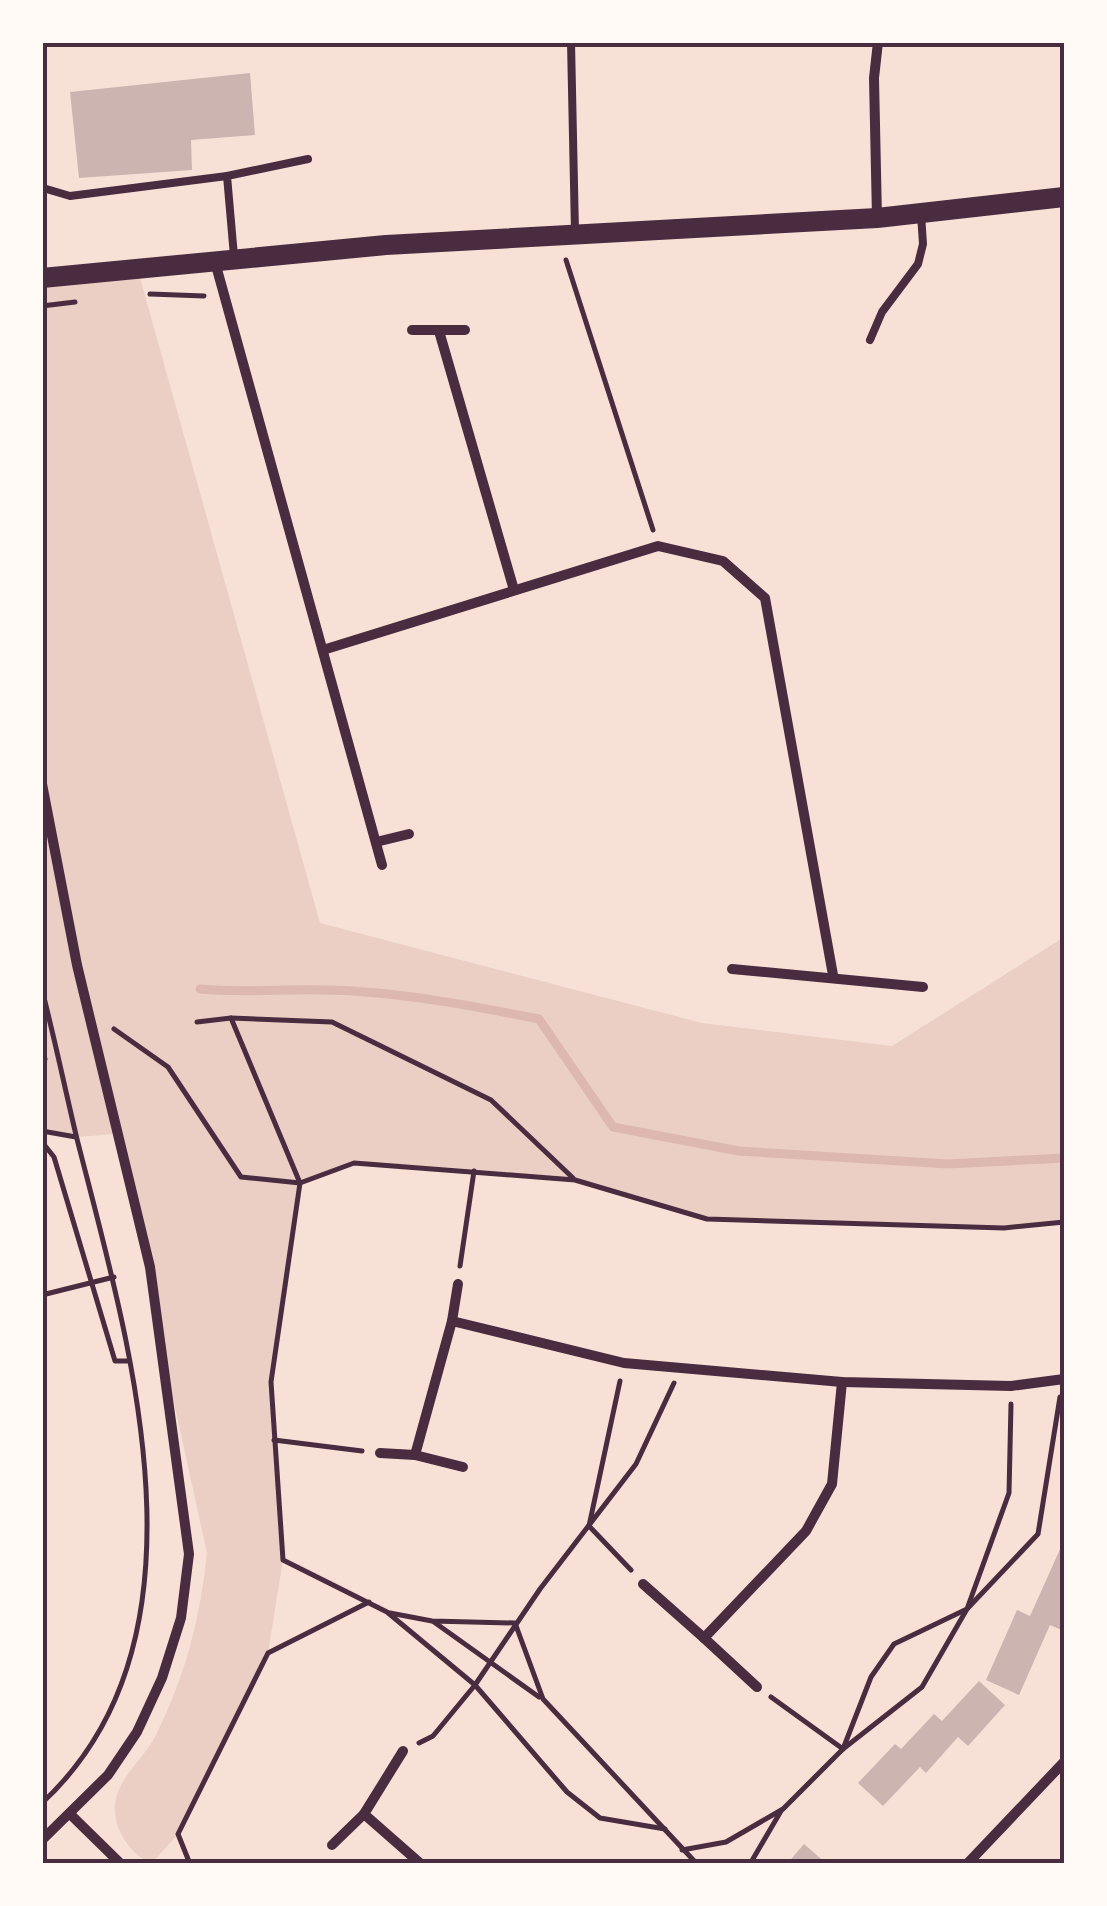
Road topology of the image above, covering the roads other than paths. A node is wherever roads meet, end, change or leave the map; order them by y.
1 (571, 42) edge
2 (878, 42) edge
3 (308, 159) dead end
4 (228, 176) junction
5 (42, 183) edge
6 (1064, 197) edge
7 (921, 214) junction
8 (877, 218) junction
9 (566, 233) junction
10 (224, 261) junction
11 (42, 278) edge
12 (412, 330) dead end
13 (465, 330) dead end
14 (439, 331) junction
15 (870, 340) dead end
16 (514, 590) junction
17 (323, 650) junction
18 (42, 784) edge
19 (409, 834) dead end
20 (376, 842) junction
21 (382, 864) dead end
22 (732, 969) dead end
23 (833, 975) junction
24 (923, 987) dead end
25 (458, 1284) road end
26 (452, 1322) junction
27 (1064, 1379) edge
28 (842, 1382) junction
29 (380, 1453) road end
30 (415, 1455) junction
31 (463, 1467) dead end
32 (644, 1584) road end
33 (704, 1638) junction
34 (756, 1686) road end
35 (402, 1751) road end
36 (1064, 1762) edge
37 (364, 1814) junction
38 (71, 1815) junction
39 (42, 1840) edge
40 (332, 1845) dead end
41 (121, 1864) edge
42 (422, 1864) edge
43 (967, 1864) edge

1 - 9 lane
2 - 8 street
3 - 4 lane
4 - 5 lane
4 - 10 lane
6 - 7 main road
7 - 8 main road
7 - 15 lane
8 - 9 main road
9 - 10 main road
10 - 11 main road
10 - 17 street
12 - 14 street
13 - 14 street
14 - 16 street
16 - 17 street
16 - 23 street
17 - 20 street
18 - 38 street
19 - 20 street
20 - 21 street
22 - 23 street
23 - 24 street
25 - 26 street
26 - 28 street
26 - 30 street
27 - 28 street
28 - 33 street
29 - 30 street
30 - 31 street
32 - 33 street
33 - 34 street
35 - 37 street
36 - 43 street
37 - 40 street
37 - 42 street
38 - 39 street
38 - 41 street

